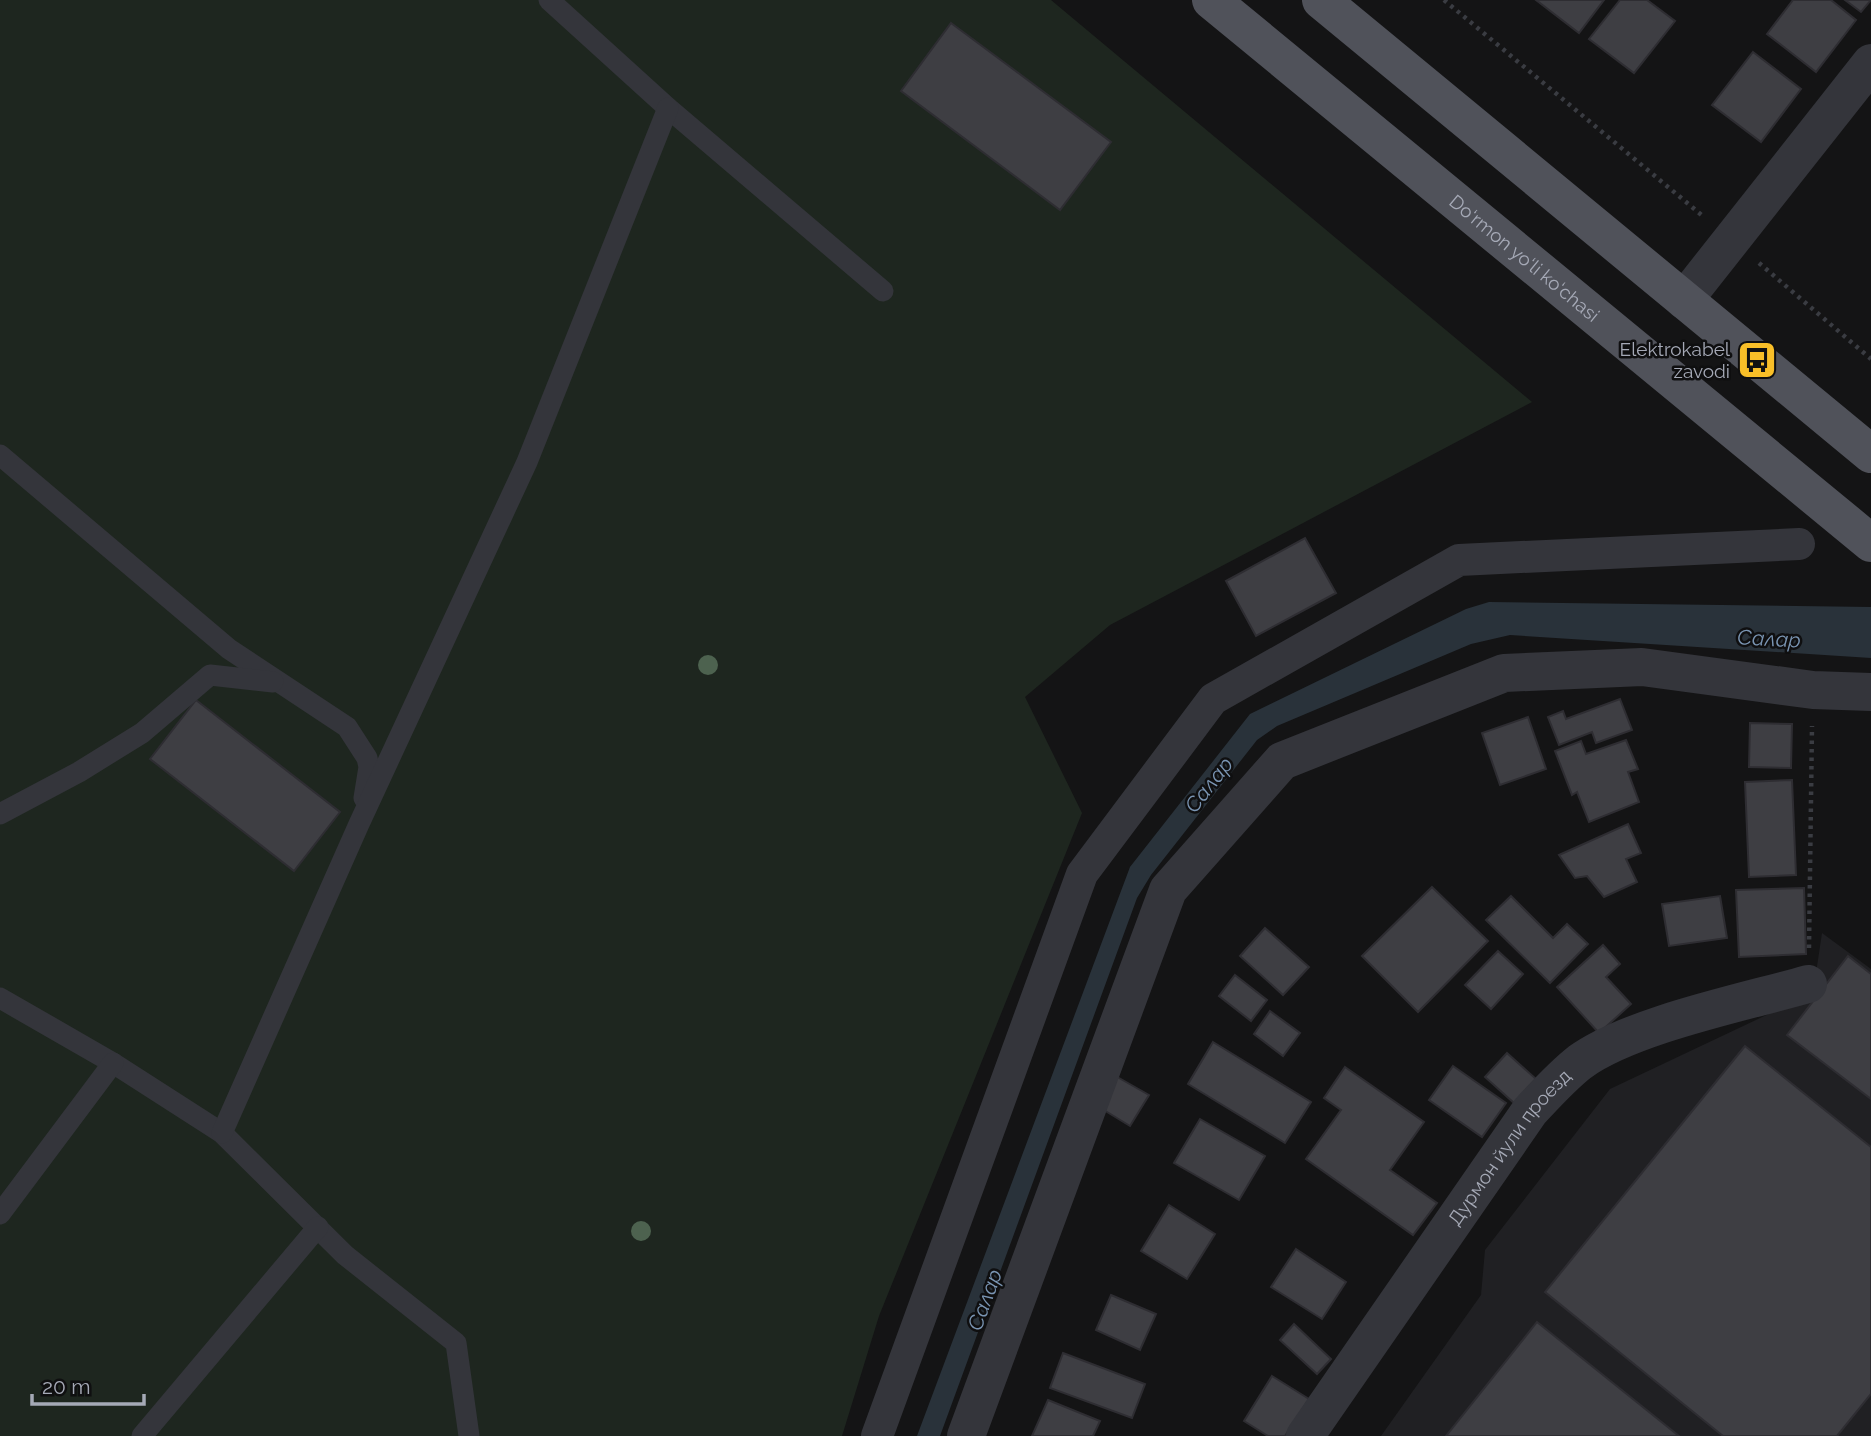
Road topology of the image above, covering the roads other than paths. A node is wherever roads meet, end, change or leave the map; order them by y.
1 (549, 0) edge
2 (1211, 0) edge
3 (1321, 0) edge
4 (1871, 63) edge
5 (668, 108) junction
6 (883, 291) dead end
7 (1684, 300) junction
8 (1871, 454) edge
9 (0, 455) edge
10 (1865, 538) edge
11 (1799, 544) dead end
12 (229, 649) junction
13 (211, 675) junction
14 (276, 683) junction
15 (1871, 692) edge
16 (0, 814) edge
17 (359, 824) junction
18 (1808, 984) road end
19 (0, 998) edge
20 (113, 1062) junction
21 (222, 1133) junction
22 (0, 1214) edge
23 (318, 1227) junction
24 (142, 1436) edge
25 (469, 1436) edge
26 (877, 1436) edge
27 (966, 1436) edge
28 (1305, 1436) edge

1 - 5 lane
2 - 10 main road, Do‘rmon yo‘li ko‘chasi
3 - 7 main road
4 - 7 street
5 - 6 lane
5 - 17 lane
7 - 8 main road
9 - 12 lane
11 - 26 street
12 - 13 lane
12 - 14 lane
13 - 14 lane
13 - 16 lane
14 - 17 lane
15 - 27 street
17 - 21 lane
18 - 28 street, Дурмон йули проезд
19 - 20 lane
20 - 21 lane
20 - 22 lane
21 - 23 lane
23 - 24 lane
23 - 25 lane

